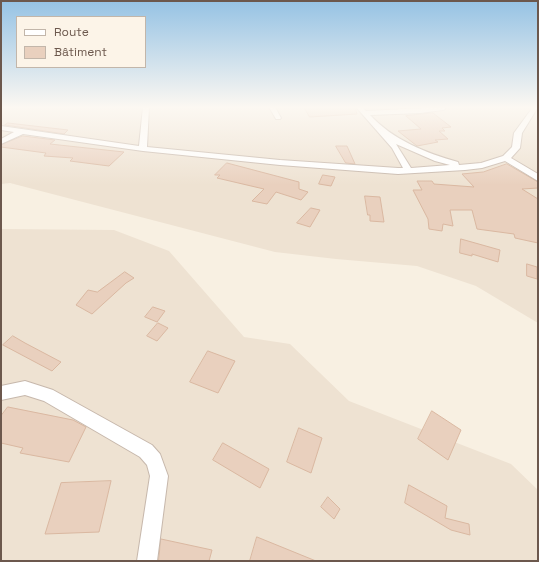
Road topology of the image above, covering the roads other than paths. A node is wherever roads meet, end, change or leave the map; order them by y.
1 (19, 133) edge
2 (30, 133) edge
3 (144, 133) edge
4 (382, 133) edge
5 (386, 133) edge
6 (518, 133) edge
7 (1, 142) edge
8 (143, 149) junction
9 (506, 158) junction
10 (465, 167) junction
11 (408, 169) junction
12 (538, 178) edge
13 (1, 393) edge
14 (147, 561) edge

1 - 7 street
2 - 8 street
3 - 8 street
4 - 11 street
5 - 10 street
6 - 9 street
8 - 11 street
9 - 10 street
9 - 12 street
10 - 11 street
13 - 14 street

